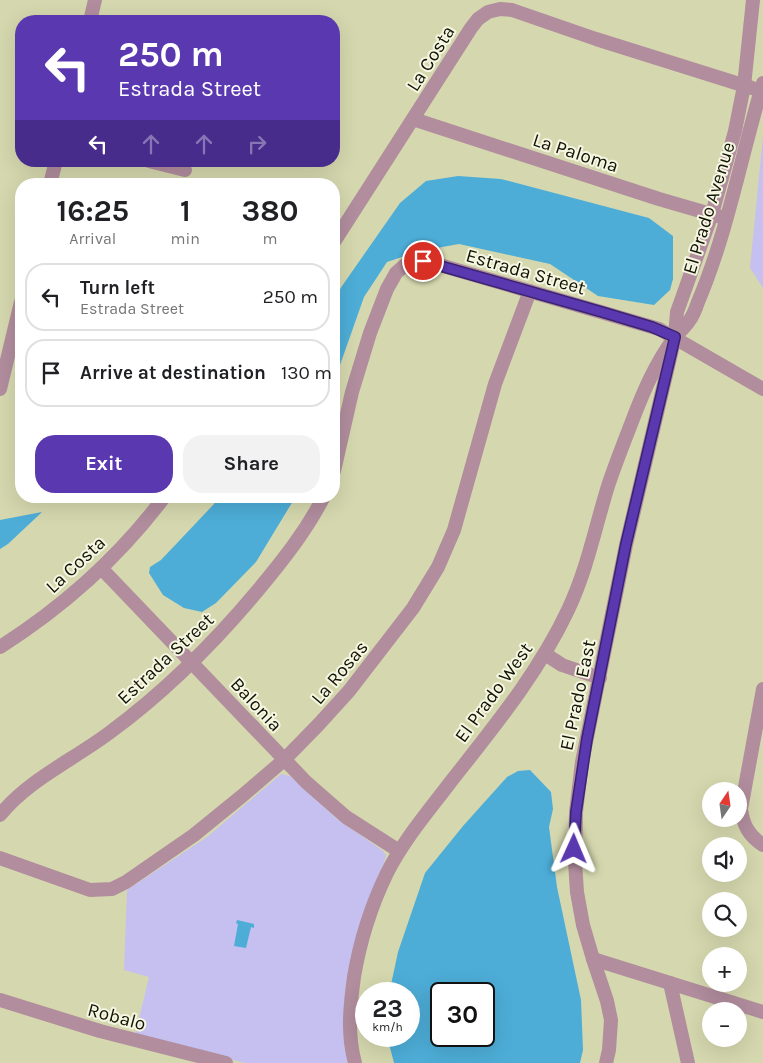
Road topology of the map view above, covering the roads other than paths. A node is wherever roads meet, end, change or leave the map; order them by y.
1 (94, 0) edge
2 (753, 0) edge
3 (91, 15) edge
4 (744, 86) junction
5 (762, 87) edge
6 (414, 119) junction
7 (173, 167) edge
8 (185, 170) dead end
9 (712, 214) junction
10 (727, 219) junction
11 (340, 233) edge
12 (530, 291) junction
13 (15, 327) edge
14 (675, 337) junction
15 (0, 389) edge
16 (763, 389) edge
17 (340, 445) edge
18 (159, 503) edge
19 (320, 503) edge
20 (101, 568) junction
21 (0, 647) edge
22 (545, 654) junction
23 (193, 664) junction
24 (600, 678) junction
25 (763, 689) edge
26 (284, 760) junction
27 (0, 815) edge
28 (763, 845) edge
29 (399, 852) junction
30 (0, 858) edge
31 (592, 959) junction
32 (670, 982) junction
33 (0, 1000) edge
34 (763, 1012) edge
35 (226, 1063) edge
36 (355, 1063) edge
37 (606, 1063) edge
38 (688, 1063) edge

1 - 3 street
2 - 4 street, El Prado East
4 - 5 street, La Costa
4 - 6 street, La Costa
4 - 9 street, El Prado East
5 - 10 street, El Prado Avenue
6 - 9 street, La Paloma
6 - 11 street, La Costa
7 - 8 street
9 - 10 street, La Paloma
9 - 14 street, El Prado East
10 - 14 street, El Prado Avenue
12 - 14 street, Estrada Street
12 - 17 street, Estrada Street
12 - 26 street, La Rosas
13 - 15 street
14 - 16 street, Estrada Street
14 - 22 street, El Prado West
14 - 24 street, El Prado East
18 - 20 street, La Costa
19 - 23 street, Estrada Street
20 - 21 street, La Costa
20 - 23 street, Balonia
22 - 24 street
22 - 29 street, El Prado West
23 - 26 street, Balonia
23 - 27 street, Estrada Street
24 - 31 street, El Prado East
25 - 28 street
26 - 29 street, Balonia
26 - 30 street, La Rosas
29 - 36 street, El Prado West
31 - 32 street
31 - 37 street, El Prado East
32 - 34 street
32 - 38 street
33 - 35 street, Robalo

